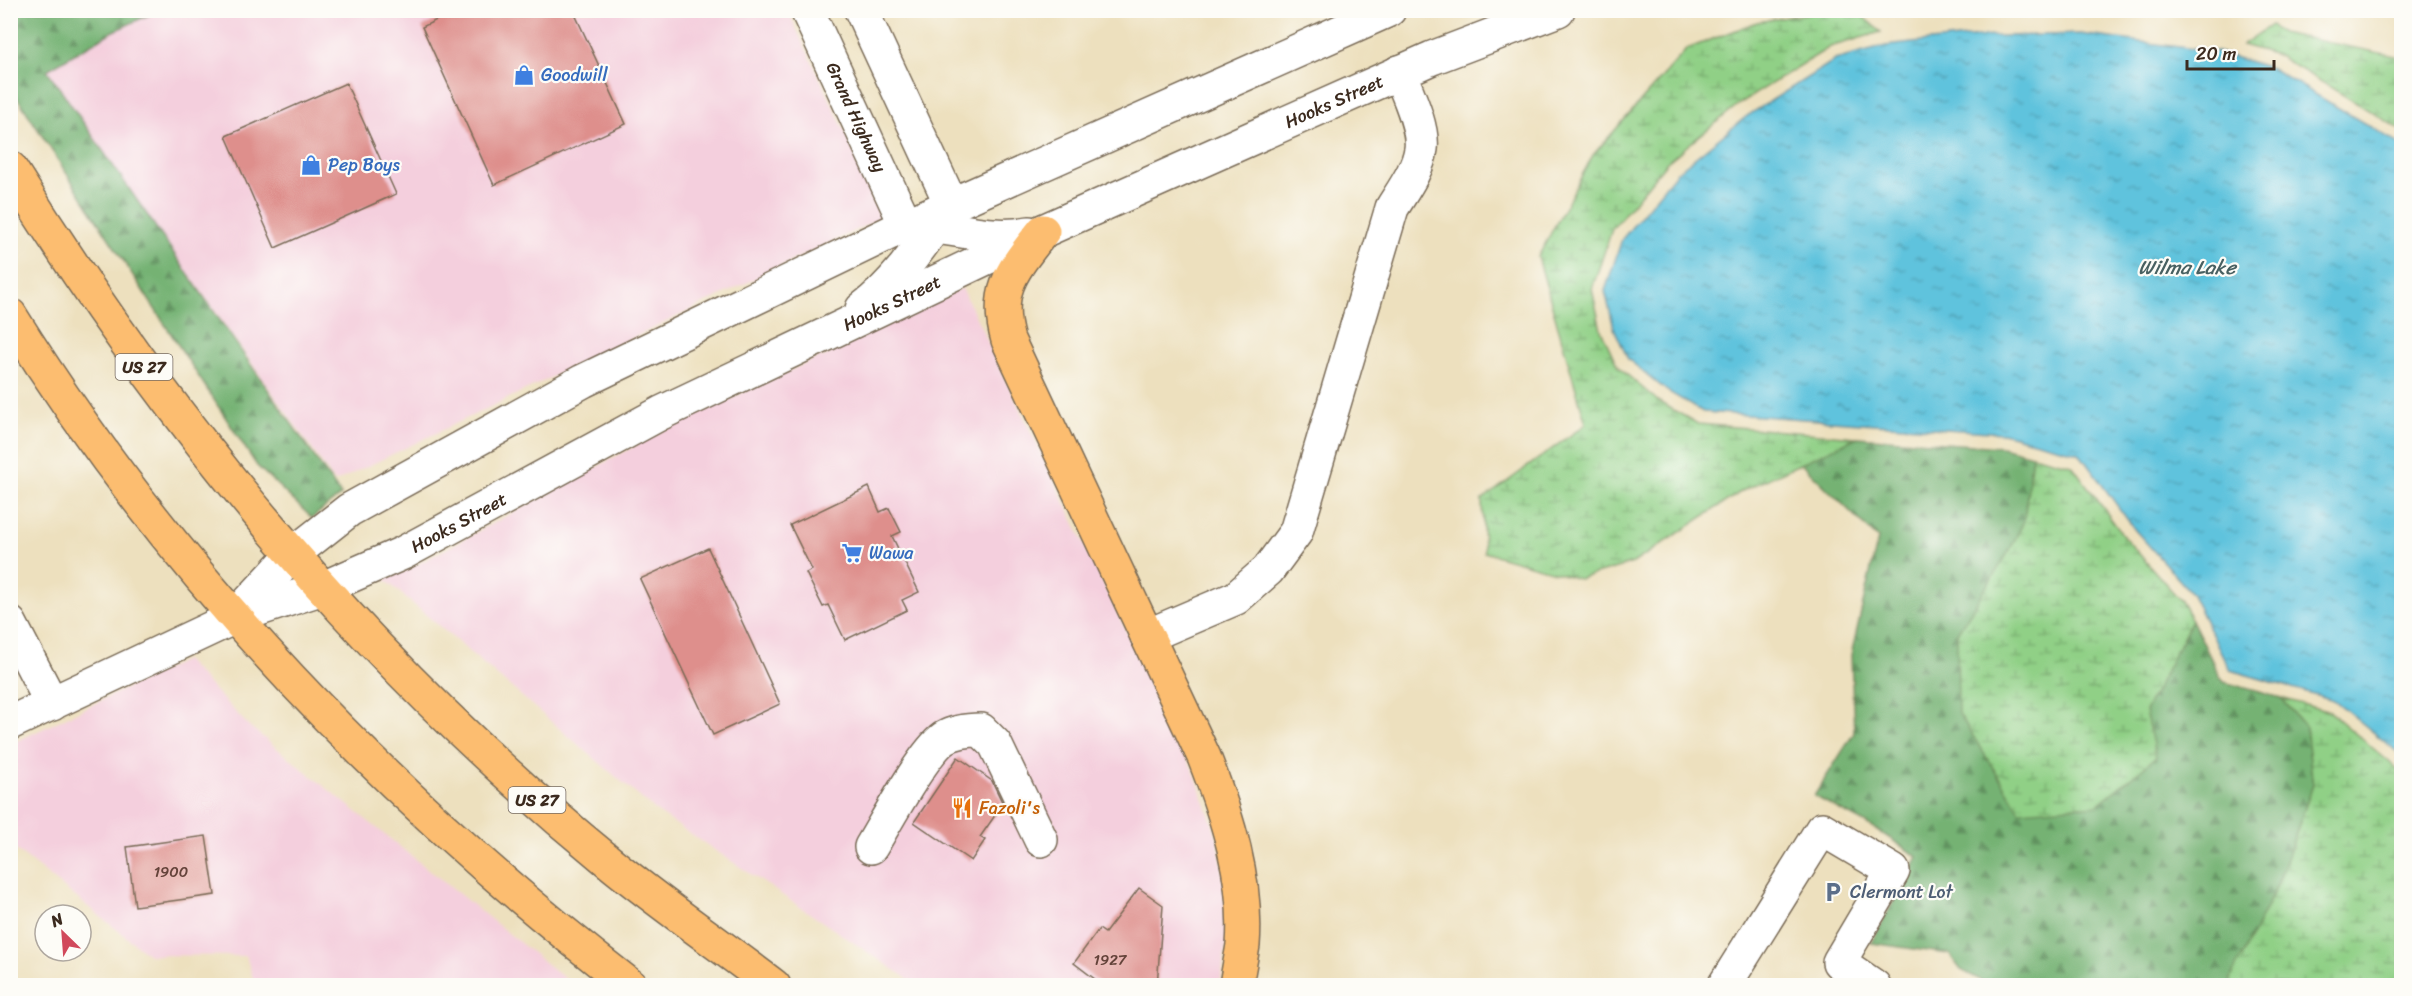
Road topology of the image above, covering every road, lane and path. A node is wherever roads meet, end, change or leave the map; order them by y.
1 (807, 10) edge
2 (861, 10) edge
3 (1389, 10) edge
4 (1558, 10) edge
5 (1400, 72) junction
6 (10, 168) edge
7 (931, 218) junction
8 (1043, 231) junction
9 (10, 315) edge
10 (825, 336) junction
11 (293, 554) junction
12 (323, 588) junction
13 (235, 617) junction
14 (10, 623) edge
15 (1147, 636) junction
16 (51, 704) junction
17 (10, 723) edge
18 (1041, 840) dead end
19 (871, 847) dead end
20 (632, 986) edge
21 (774, 986) edge
22 (1236, 986) edge
23 (1724, 986) edge
24 (1874, 986) edge

1 - 7 street, Grand Highway
2 - 7 street
3 - 7 street, Hooks Street
4 - 5 street, Hooks Street
5 - 8 street, Hooks Street
5 - 15 street
6 - 11 highway, US 27
7 - 8 street
7 - 10 street
7 - 11 street, Hooks Street
8 - 10 street, Hooks Street
8 - 15 highway
9 - 13 highway
10 - 12 street, Hooks Street
11 - 12 highway, US 27
11 - 13 street, Hooks Street
12 - 13 street, Hooks Street
12 - 21 highway, US 27
13 - 16 street, Hooks Street
13 - 20 highway
14 - 16 street
15 - 22 highway
16 - 17 street, Hooks Street
18 - 19 street
23 - 24 street

